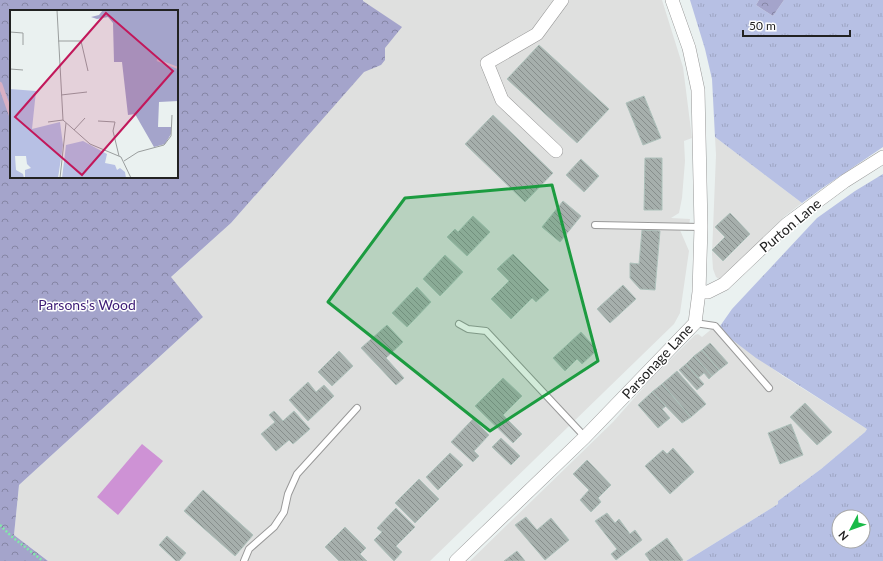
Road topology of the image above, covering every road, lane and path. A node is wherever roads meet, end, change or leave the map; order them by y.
1 (562, 0) edge
2 (672, 0) edge
3 (556, 151) dead end
4 (883, 156) edge
5 (595, 225) dead end
6 (701, 227) junction
7 (699, 292) junction
8 (695, 323) junction
9 (459, 324) dead end
10 (769, 388) dead end
11 (357, 408) dead end
12 (585, 437) junction
13 (0, 525) edge
14 (43, 561) edge
15 (244, 561) edge
16 (456, 561) edge

1 - 3 street
2 - 6 street, Parsonage Lane
4 - 7 street, Purton Lane
5 - 6 lane
6 - 7 street, Parsonage Lane
7 - 8 street, Parsonage Lane
8 - 10 lane
8 - 12 street, Parsonage Lane
9 - 12 lane
11 - 15 lane
12 - 16 street, Parsonage Lane
13 - 14 path

